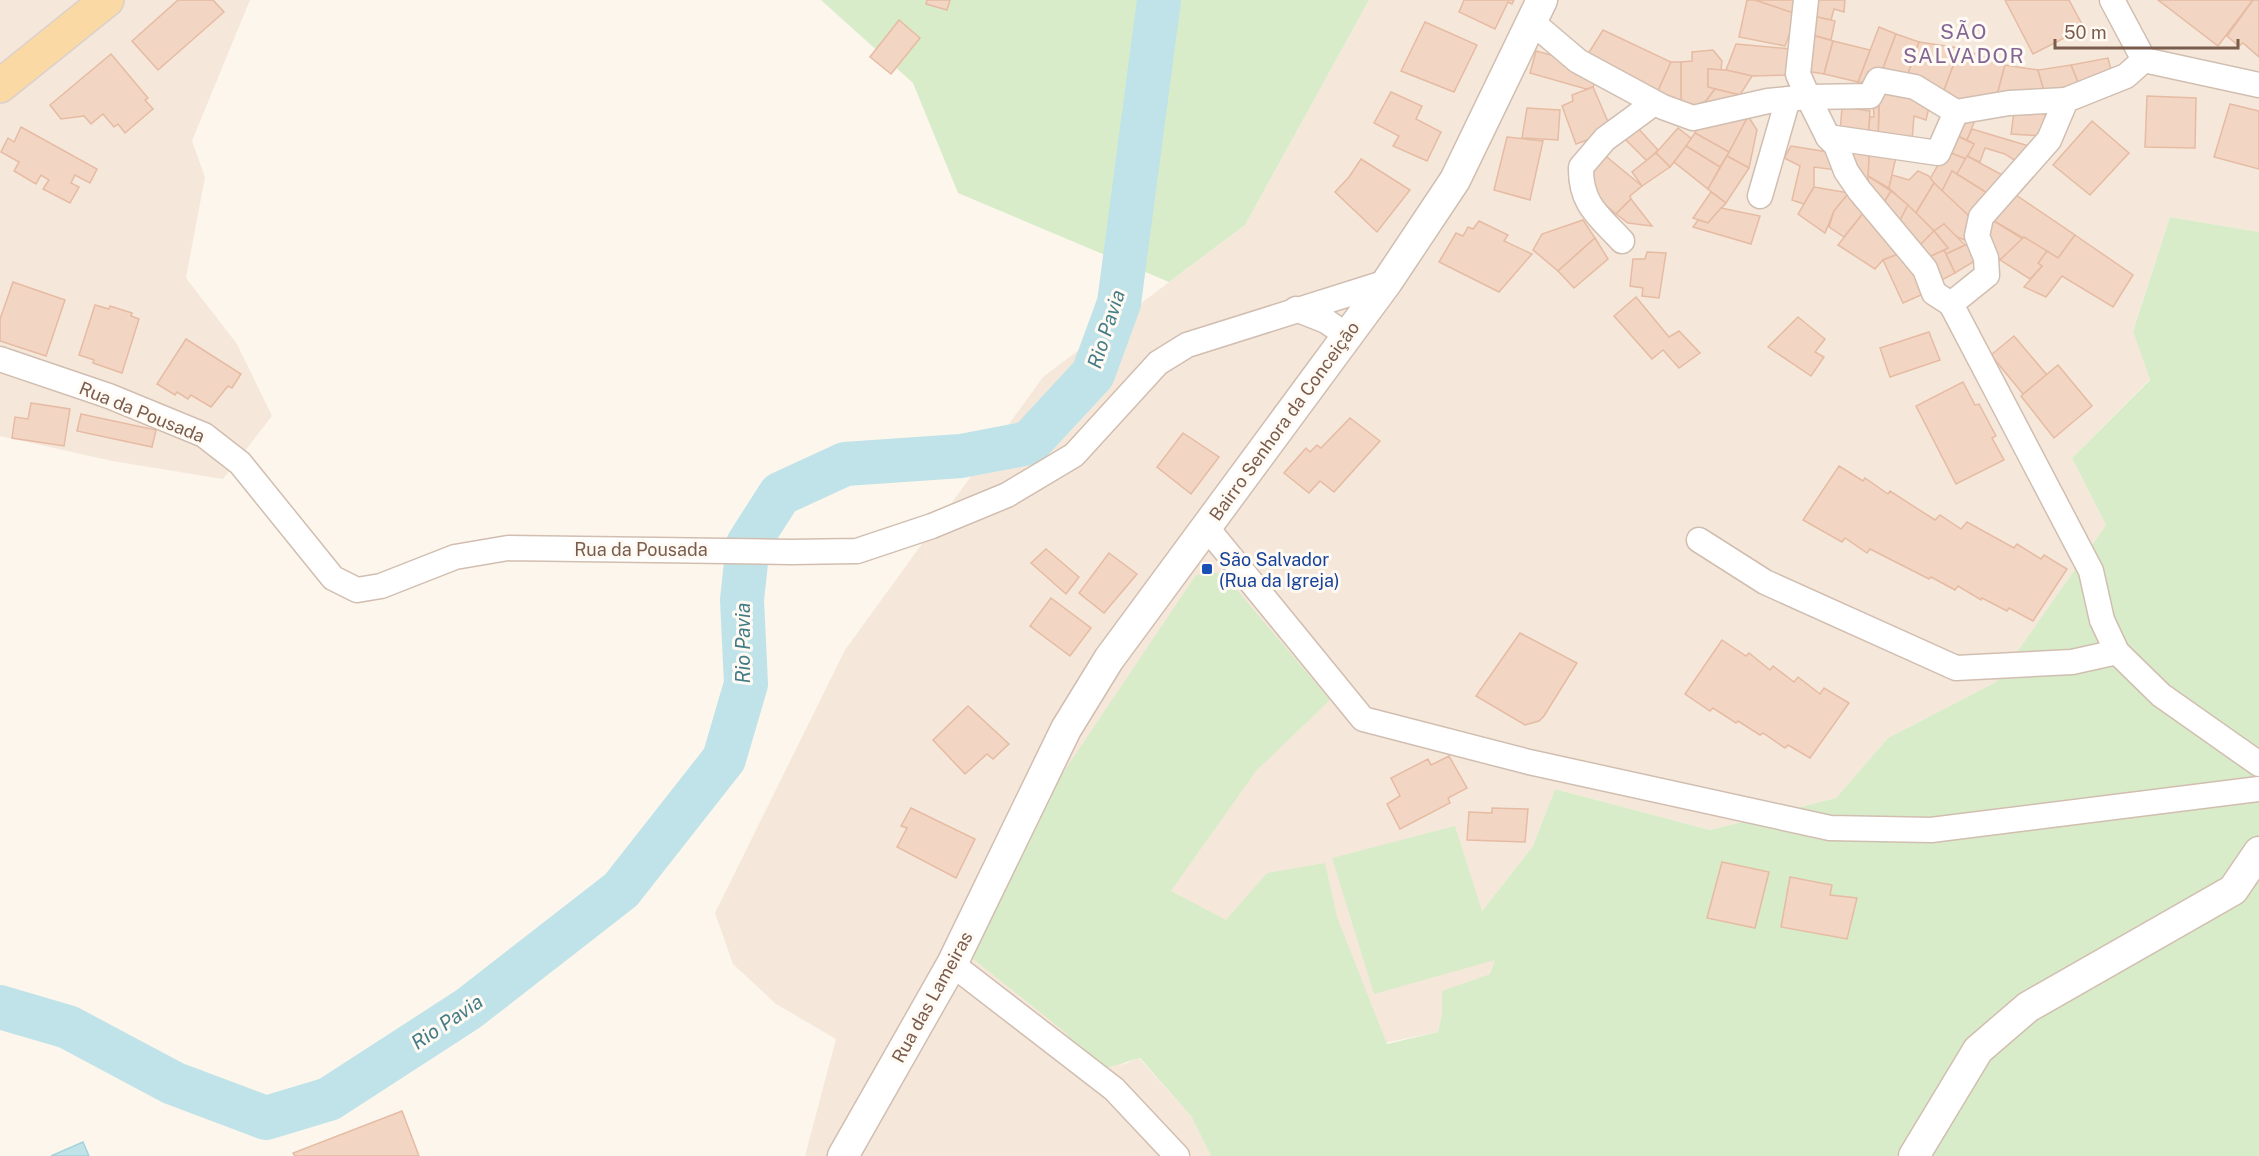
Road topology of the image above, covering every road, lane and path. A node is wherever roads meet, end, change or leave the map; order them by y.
1 (106, 0) edge
2 (1806, 0) edge
3 (2112, 0) edge
4 (1537, 11) edge
5 (2144, 60) junction
6 (2259, 85) edge
7 (0, 86) edge
8 (1798, 98) junction
9 (2066, 100) junction
10 (1654, 103) junction
11 (1956, 112) junction
12 (1828, 136) junction
13 (1760, 196) dead end
14 (1622, 241) dead end
15 (1387, 282) junction
16 (1951, 304) junction
17 (1296, 309) junction
18 (1346, 335) junction
19 (0, 359) edge
20 (1207, 528) junction
21 (1699, 540) dead end
22 (2117, 652) junction
23 (2259, 764) edge
24 (2259, 789) edge
25 (1014, 835) joint
26 (2259, 852) edge
27 (952, 964) junction
28 (843, 1156) edge
29 (1178, 1156) edge
30 (1914, 1156) edge

1 - 7 main road
2 - 8 street
3 - 5 street
4 - 10 street
4 - 15 street, Bairro Senhora da Conceição
5 - 6 street
5 - 9 street
8 - 10 street
8 - 11 street
8 - 12 street
8 - 13 street
9 - 11 street
9 - 16 street
10 - 14 street
11 - 12 street
12 - 16 street
15 - 17 street, Rua da Pousada
15 - 18 street, Bairro Senhora da Conceição
16 - 22 street
17 - 18 street
17 - 19 street, Rua da Pousada
18 - 20 street, Bairro Senhora da Conceição
20 - 24 street
20 - 25 street, Bairro Senhora da Conceição
21 - 22 street
22 - 23 street
25 - 27 street, Rua das Lameiras
26 - 30 street
27 - 28 street, Rua das Lameiras
27 - 29 street

